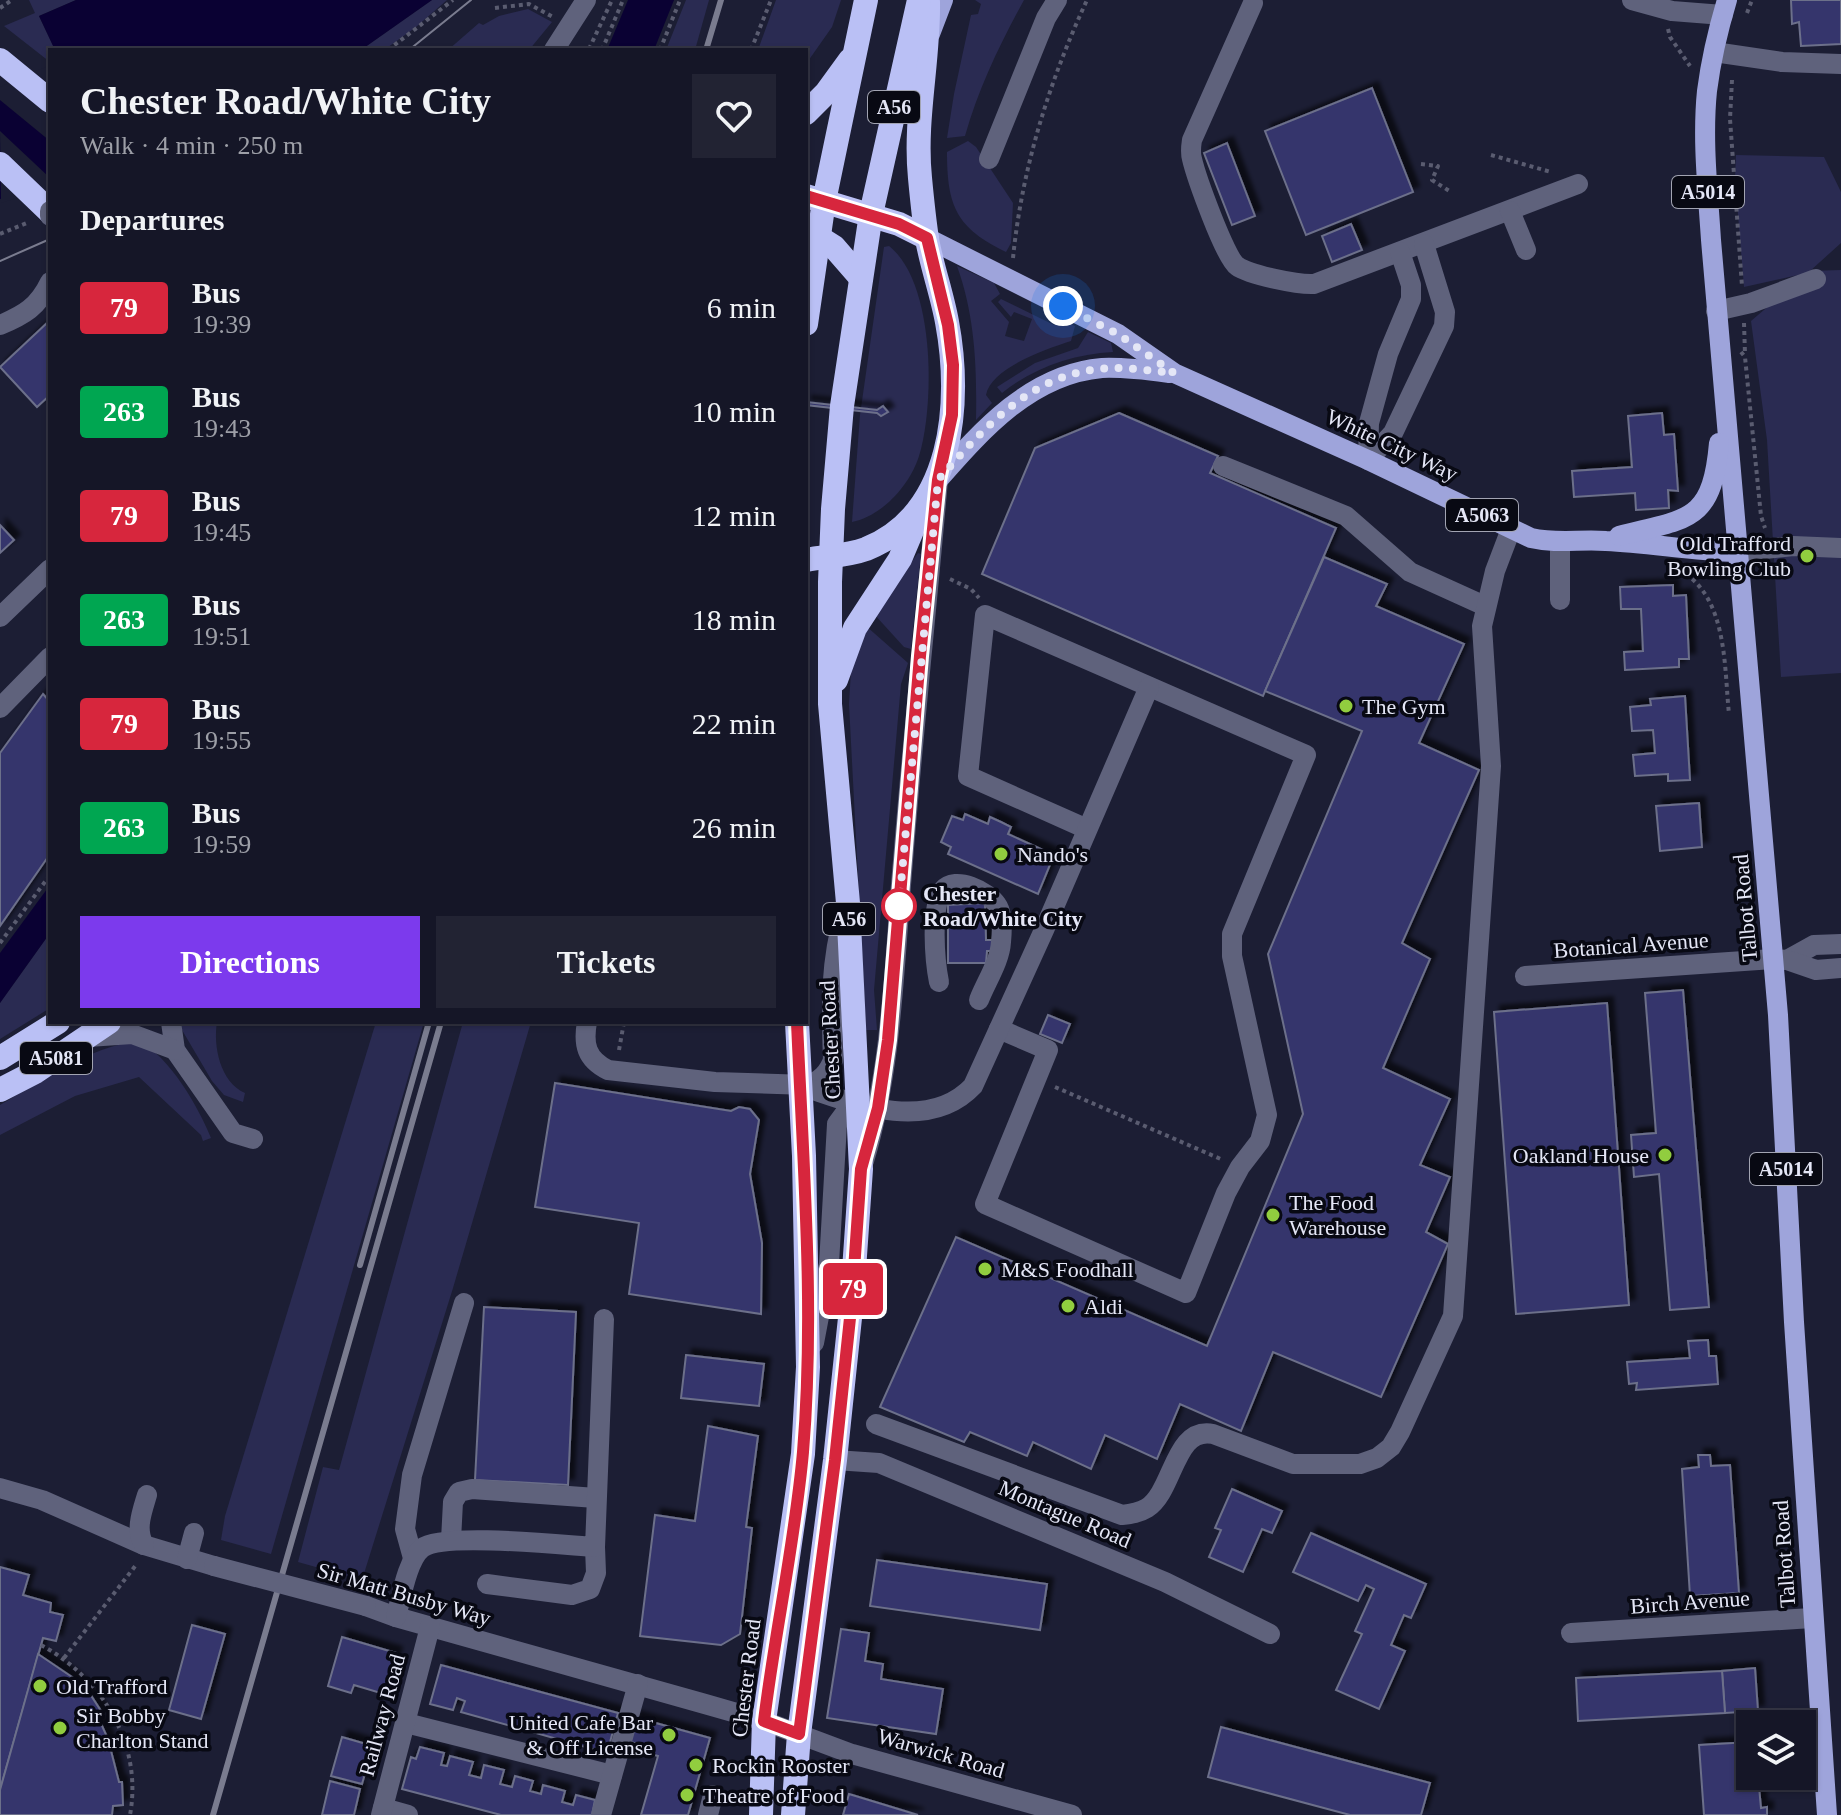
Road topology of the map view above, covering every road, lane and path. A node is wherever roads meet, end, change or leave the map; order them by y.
1 (12, 0) edge
2 (453, 0) edge
3 (586, 0) edge
4 (612, 0) edge
5 (623, 0) edge
6 (680, 0) edge
7 (771, 0) edge
8 (919, 0) edge
9 (928, 0) edge
10 (943, 0) edge
11 (1057, 0) edge
12 (1087, 0) edge
13 (1632, 0) edge
14 (1752, 0) edge
15 (1253, 3) dead end
16 (865, 7) edge
17 (0, 8) edge
18 (495, 8) dead end
19 (1725, 8) edge
20 (552, 17) dead end
21 (1746, 18) dead end
22 (928, 38) junction
23 (391, 48) edge
24 (555, 48) edge
25 (589, 48) edge
26 (603, 48) edge
27 (661, 48) edge
28 (752, 48) edge
29 (1714, 52) junction
30 (854, 55) junction
31 (1735, 55) junction
32 (0, 60) edge
33 (1841, 64) edge
34 (48, 99) edge
35 (808, 111) edge
36 (1491, 155) dead end
37 (989, 159) dead end
38 (0, 164) edge
39 (1421, 164) dead end
40 (1568, 182) joint
41 (1451, 192) dead end
42 (815, 198) edge
43 (1510, 211) junction
44 (47, 214) edge
45 (871, 214) junction
46 (812, 233) edge
47 (0, 234) edge
48 (927, 238) junction
49 (1424, 244) junction
50 (1526, 250) dead end
51 (1400, 252) junction
52 (1013, 260) dead end
53 (861, 278) junction
54 (1816, 279) dead end
55 (48, 287) edge
56 (808, 294) edge
57 (1743, 305) junction
58 (1716, 311) junction
59 (0, 325) edge
60 (1745, 357) dead end
61 (1174, 373) junction
62 (1723, 395) junction
63 (1368, 460) junction
64 (1223, 466) dead end
65 (938, 480) junction
66 (923, 504) junction
67 (1511, 529) junction
68 (1603, 540) junction
69 (1560, 542) junction
70 (1841, 548) edge
71 (1736, 552) junction
72 (831, 555) junction
73 (808, 560) edge
74 (930, 570) junction
75 (47, 579) edge
76 (1560, 600) dead end
77 (1485, 606) junction
78 (985, 615) junction
79 (0, 617) edge
80 (48, 659) edge
81 (1149, 687) junction
82 (830, 704) junction
83 (0, 708) edge
84 (1087, 829) junction
85 (48, 878) edge
86 (848, 903) junction
87 (0, 943) edge
88 (1841, 944) edge
89 (1780, 960) junction
90 (1841, 968) edge
91 (1525, 976) dead end
92 (939, 982) dead end
93 (979, 1000) dead end
94 (55, 1024) edge
95 (106, 1024) edge
96 (171, 1024) edge
97 (587, 1024) edge
98 (624, 1024) edge
99 (797, 1024) edge
100 (999, 1029) junction
101 (88, 1037) junction
102 (175, 1050) junction
103 (0, 1058) edge
104 (615, 1072) junction
105 (1036, 1079) junction
106 (799, 1085) junction
107 (0, 1090) edge
108 (869, 1107) junction
109 (253, 1139) dead end
110 (1240, 1167) junction
111 (464, 1303) dead end
112 (604, 1319) dead end
113 (808, 1367) junction
114 (876, 1424) dead end
115 (835, 1460) junction
116 (0, 1488) edge
117 (147, 1495) dead end
118 (596, 1498) junction
119 (194, 1533) dead end
120 (451, 1540) junction
121 (147, 1546) junction
122 (595, 1547) junction
123 (413, 1558) junction
124 (187, 1559) junction
125 (487, 1584) dead end
126 (396, 1617) junction
127 (1812, 1618) junction
128 (430, 1627) junction
129 (1571, 1633) dead end
130 (1270, 1634) dead end
131 (41, 1645) dead end
132 (64, 1658) junction
133 (638, 1684) junction
134 (764, 1721) junction
135 (406, 1723) junction
136 (799, 1734) junction
137 (612, 1775) junction
138 (1044, 1811) edge
139 (382, 1812) edge
140 (130, 1815) edge
141 (408, 1815) edge
142 (601, 1815) edge
143 (761, 1815) edge
144 (793, 1815) edge
145 (1072, 1815) edge
146 (1827, 1815) edge

1 - 17 path
2 - 23 path
3 - 24 street
4 - 25 path
5 - 26 path
6 - 27 path
7 - 28 path
8 - 45 highway, A56
9 - 22 highway
10 - 22 main road
11 - 37 street
12 - 52 path
13 - 19 street
14 - 21 path
15 - 51 street
16 - 30 highway, A56
18 - 20 path
19 - 29 main road, Talbot Road / A5014
22 - 48 highway
29 - 31 street
29 - 58 main road, Talbot Road / A5014
30 - 35 highway
30 - 42 highway, A56
31 - 33 street
31 - 57 path
32 - 34 highway
36 - 40 path
38 - 44 highway
39 - 41 path
40 - 43 street
42 - 45 highway
42 - 46 highway, A56
43 - 49 street
43 - 50 street
44 - 47 path
45 - 48 highway
45 - 53 highway, Chester Road / A56
46 - 53 highway
46 - 56 highway, A56
48 - 61 main road, White City Way / A5063
48 - 65 highway, A56
49 - 51 street
49 - 63 street
51 - 63 street
53 - 72 highway, Chester Road / A56
54 - 57 street
55 - 59 street
57 - 58 street
57 - 60 path
58 - 62 main road, Talbot Road / A5014
61 - 63 main road, White City Way / A5063
61 - 65 main road, White City Way / A5063
62 - 68 main road
62 - 71 main road, Talbot Road / A5014
63 - 67 main road, White City Way / A5063
64 - 77 street
65 - 66 highway, A56
65 - 74 street
66 - 72 highway, A56
66 - 82 highway, A56
67 - 69 main road, White City Way / A5063
67 - 77 street
68 - 69 main road, White City Way / A5063
68 - 71 main road, White City Way / A5063
69 - 76 street
70 - 71 street
71 - 89 main road, Talbot Road / A5014
72 - 73 highway, A56
72 - 82 highway, Chester Road / A56
74 - 78 path
74 - 108 street
75 - 79 street
77 - 114 street
78 - 81 street
78 - 84 street
80 - 83 street
81 - 84 street
81 - 110 street
82 - 86 highway, Chester Road / A56
84 - 100 street
85 - 87 path
86 - 106 street
86 - 108 highway, Chester Road / A56
88 - 89 street
89 - 90 street
89 - 91 street, Botanical Avenue
89 - 127 main road, Talbot Road / A5014
92 - 93 street
94 - 103 highway, A5081
95 - 101 highway, A5081
96 - 102 street
97 - 104 street
98 - 104 path
99 - 106 highway, Chester Road
100 - 105 street
100 - 108 street
101 - 102 street
101 - 107 highway, A5081
102 - 109 street
104 - 106 street
105 - 110 path
105 - 110 street
106 - 108 street
106 - 113 highway, Chester Road
108 - 113 street
108 - 115 highway, Chester Road / A56
111 - 123 street
112 - 118 street
113 - 134 highway, Chester Road
115 - 130 street, Montague Road
115 - 136 highway, Chester Road / A56
116 - 121 street, Sir Matt Busby Way
117 - 121 street
118 - 120 street
118 - 122 street
119 - 124 street
120 - 122 street
120 - 123 street
121 - 124 street, Sir Matt Busby Way
121 - 132 path
122 - 125 street
123 - 126 street
124 - 126 street, Sir Matt Busby Way, bridge
126 - 128 street, Sir Matt Busby Way
127 - 129 street, Birch Avenue
127 - 146 main road, Talbot Road / A5014
128 - 133 street, Sir Matt Busby Way
128 - 135 street, Railway Road
131 - 132 path
132 - 140 path
133 - 134 street, Sir Matt Busby Way
133 - 137 street
134 - 136 street, Sir Matt Busby Way
134 - 143 highway, Chester Road
135 - 137 street
135 - 139 street, Railway Road
136 - 138 street, Warwick Road
136 - 144 highway, Chester Road / A56
137 - 142 street
138 - 145 street, Warwick Road
139 - 141 street

